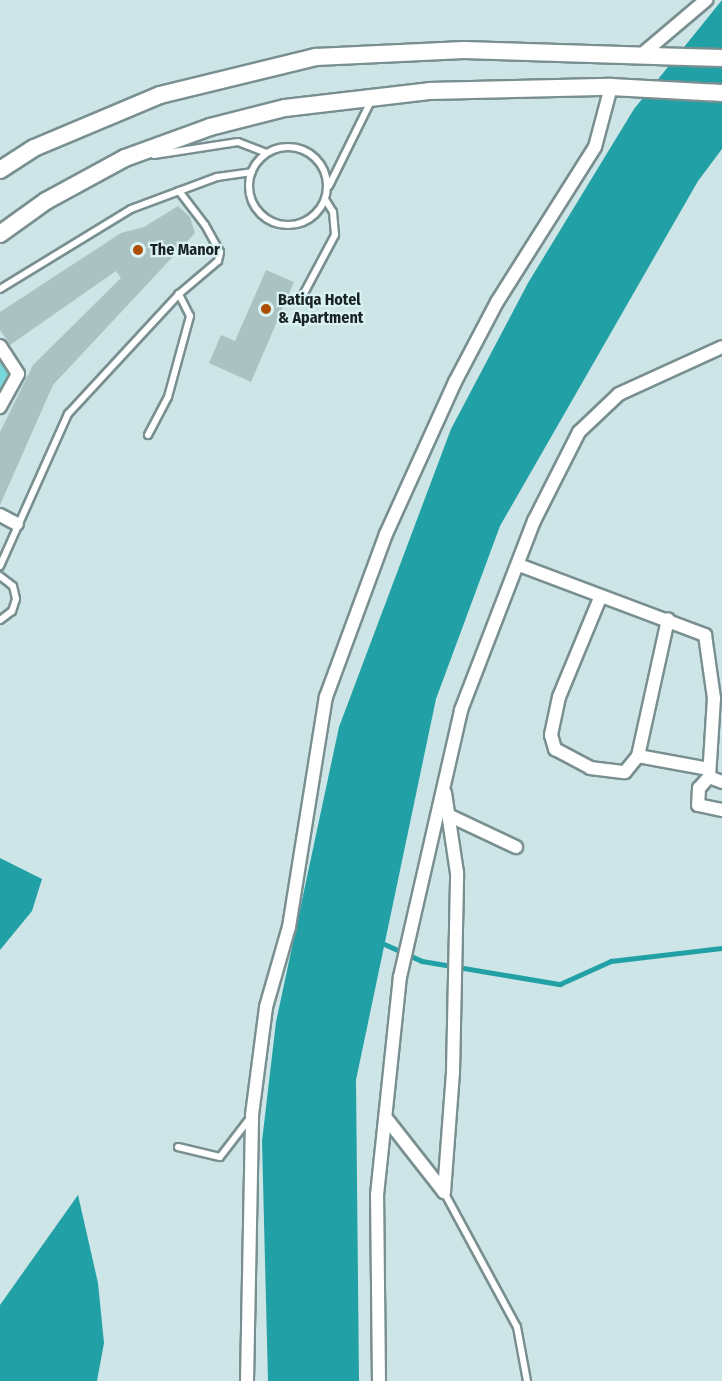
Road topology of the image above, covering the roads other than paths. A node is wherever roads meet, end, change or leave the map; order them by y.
1 (706, 0) edge
2 (640, 56) junction
3 (722, 58) edge
4 (611, 87) junction
5 (722, 93) edge
6 (374, 95) junction
7 (266, 153) junction
8 (125, 158) junction
9 (0, 170) edge
10 (252, 172) junction
11 (328, 188) junction
12 (179, 191) junction
13 (325, 199) junction
14 (1, 231) edge
15 (0, 289) edge
16 (179, 294) junction
17 (303, 296) dead end
18 (0, 346) edge
19 (722, 347) edge
20 (0, 407) edge
21 (148, 435) dead end
22 (0, 515) edge
23 (17, 524) junction
24 (519, 565) junction
25 (0, 566) edge
26 (0, 576) edge
27 (600, 598) junction
28 (668, 619) junction
29 (0, 620) edge
30 (718, 698) edge
31 (638, 756) junction
32 (709, 773) junction
33 (722, 782) edge
34 (444, 786) junction
35 (722, 810) edge
36 (450, 816) junction
37 (516, 847) dead end
38 (252, 1115) junction
39 (386, 1118) junction
40 (178, 1147) dead end
41 (444, 1192) junction
42 (247, 1381) edge
43 (379, 1381) edge
44 (527, 1381) edge

1 - 2 street
2 - 3 street
2 - 9 street
4 - 5 street
4 - 6 street
4 - 38 street
6 - 8 street
6 - 11 lane
7 - 8 lane
7 - 10 lane
7 - 11 lane
8 - 14 street
10 - 12 lane
10 - 13 lane
11 - 13 lane
12 - 15 lane
12 - 16 lane
13 - 17 lane
16 - 21 lane
16 - 23 lane
18 - 20 street
19 - 24 street
22 - 23 street
23 - 25 lane
24 - 27 street
24 - 34 street
26 - 29 lane
27 - 28 street
27 - 31 street
28 - 30 street
28 - 31 street
30 - 32 street
31 - 32 street
32 - 33 street
32 - 35 street
34 - 36 street
34 - 39 street
36 - 37 street
36 - 41 street
38 - 40 lane
38 - 42 street
39 - 41 street
39 - 43 street
41 - 44 lane

